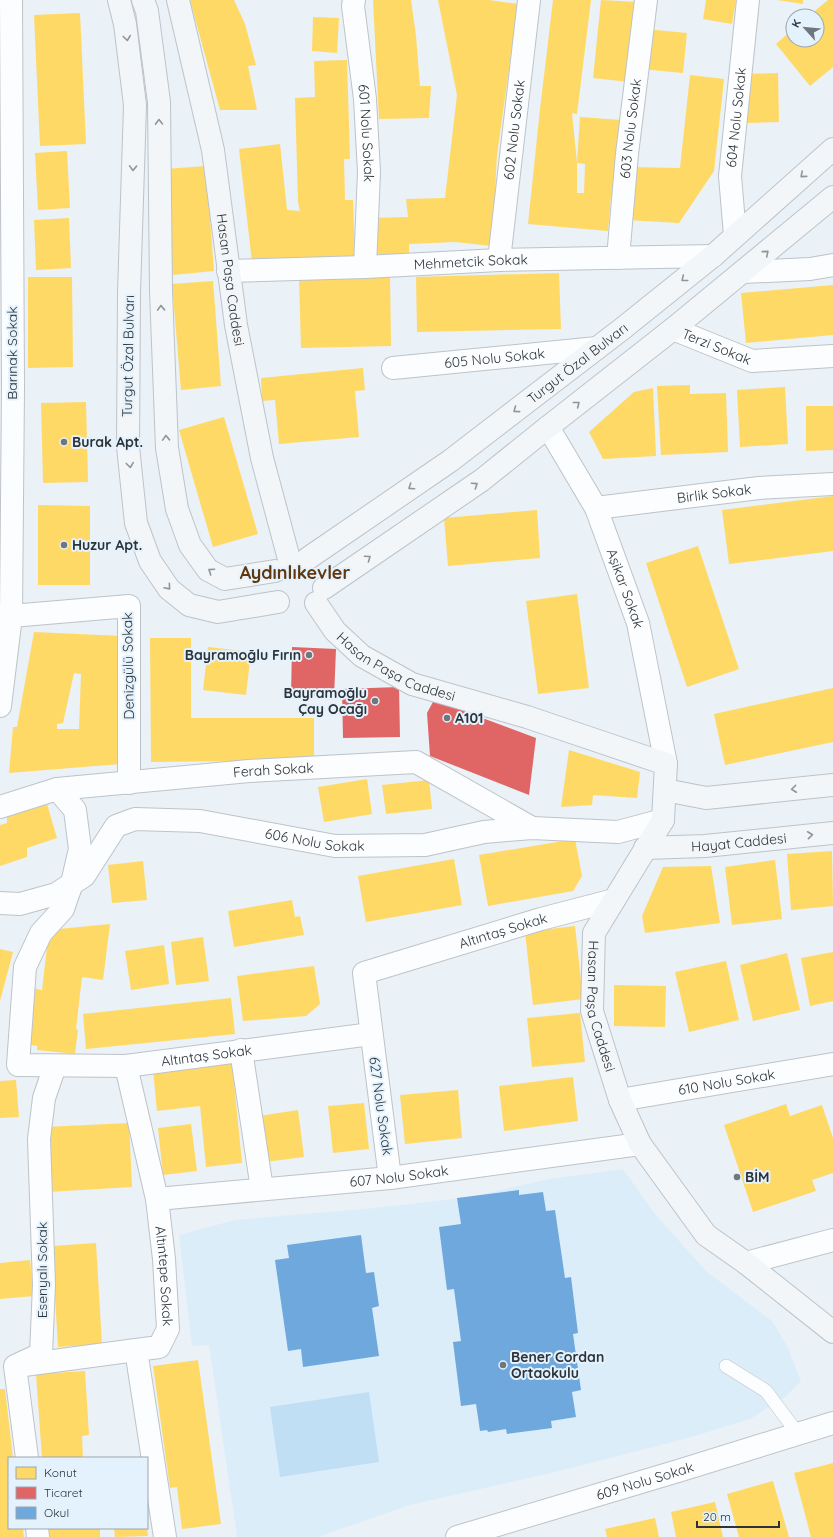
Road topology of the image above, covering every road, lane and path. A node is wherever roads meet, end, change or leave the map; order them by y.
1 (11, 0) edge
2 (118, 0) edge
3 (143, 0) edge
4 (178, 0) edge
5 (354, 0) edge
6 (529, 0) edge
7 (646, 0) edge
8 (748, 0) edge
9 (833, 149) edge
10 (833, 197) edge
11 (735, 236) junction
12 (713, 256) junction
13 (618, 258) junction
14 (499, 260) junction
15 (833, 265) edge
16 (366, 268) junction
17 (228, 270) junction
18 (743, 272) junction
19 (673, 329) junction
20 (597, 348) junction
21 (833, 356) edge
22 (393, 368) dead end
23 (548, 427) junction
24 (833, 484) edge
25 (596, 508) junction
26 (290, 563) junction
27 (320, 596) junction
28 (278, 602) junction
29 (5, 615) edge
30 (0, 706) edge
31 (666, 764) junction
32 (129, 782) junction
33 (833, 785) edge
34 (57, 789) junction
35 (664, 790) junction
36 (0, 807) edge
37 (663, 820) junction
38 (532, 828) junction
39 (833, 833) edge
40 (645, 848) junction
41 (72, 883) junction
42 (614, 900) junction
43 (0, 903) edge
44 (371, 1034) junction
45 (241, 1050) junction
46 (833, 1064) edge
47 (55, 1066) junction
48 (126, 1066) junction
49 (620, 1100) junction
50 (640, 1144) junction
51 (390, 1178) junction
52 (262, 1189) junction
53 (157, 1199) junction
54 (833, 1240) edge
55 (746, 1263) junction
56 (833, 1332) edge
57 (136, 1350) junction
58 (7, 1366) edge
59 (726, 1366) dead end
60 (833, 1423) edge
61 (798, 1434) junction
62 (27, 1457) edge
63 (165, 1537) edge
64 (457, 1537) edge

1 - 29 street, Barınak Sokak
2 -> 28 street, Turgut Özal Bulvarı
26 -> 3 street, Turgut Özal Bulvarı
4 - 17 street, Hasan Paşa Caddesi
5 - 16 street, 601 Nolu Sokak
6 - 14 street, 602 Nolu Sokak
7 - 13 street, 603 Nolu Sokak
8 - 11 street, 604 Nolu Sokak
9 -> 11 street, Turgut Özal Bulvarı
18 -> 10 street
11 - 12 street, Turgut Özal Bulvarı
12 - 13 street, Mehmetcik Sokak
12 -> 20 street, Turgut Özal Bulvarı
13 - 14 street, Mehmetcik Sokak
14 - 16 street, Mehmetcik Sokak
15 - 18 street
16 - 17 street, Mehmetcik Sokak
17 - 26 street, Hasan Paşa Caddesi
18 - 19 street
19 - 21 street, Terzi Sokak
23 -> 19 street
20 - 22 street, 605 Nolu Sokak
20 -> 26 street, Turgut Özal Bulvarı
23 - 25 street, Aşikar Sokak
27 -> 23 street
24 - 25 street, Birlik Sokak
25 - 31 street, Aşikar Sokak
26 - 27 street
26 - 28 street
27 - 28 street
27 - 31 street, Hasan Paşa Caddesi
29 - 30 street, Barınak Sokak
29 - 32 street, Denizgülü Sokak
31 - 35 street
32 - 34 street, Ferah Sokak
32 - 38 street, Ferah Sokak
33 -> 35 street
34 - 36 street, Ferah Sokak
34 - 41 street, Altıntaş Sokak
35 - 37 street
37 - 38 street, 606 Nolu Sokak
37 - 40 street, Hasan Paşa Caddesi
38 - 41 street, 606 Nolu Sokak
40 -> 39 street, Hayat Caddesi
40 - 42 street, Hasan Paşa Caddesi
41 - 43 street, 606 Nolu Sokak
41 - 47 street, Altıntaş Sokak
42 - 44 street, Altıntaş Sokak
42 - 49 street, Hasan Paşa Caddesi
44 - 45 street, Altıntaş Sokak
44 - 51 street, 627 Nolu Sokak
45 - 48 street, Altıntaş Sokak
45 - 52 street
46 - 49 street, 610 Nolu Sokak
47 - 48 street, Altıntaş Sokak
47 - 58 street, Esenyalı Sokak
48 - 53 street, Altıntepe Sokak
49 - 50 street, Hasan Paşa Caddesi
50 - 51 street, 607 Nolu Sokak
50 - 55 street, Hasan Paşa Caddesi
51 - 52 street, 607 Nolu Sokak
52 - 53 street, 607 Nolu Sokak
53 - 57 street, Altıntepe Sokak
54 - 55 street
55 - 56 street, Hasan Paşa Caddesi
57 - 58 street
57 - 63 street
58 - 62 street
59 - 61 lane
60 - 61 street, 609 Nolu Sokak
61 - 64 street, 609 Nolu Sokak

